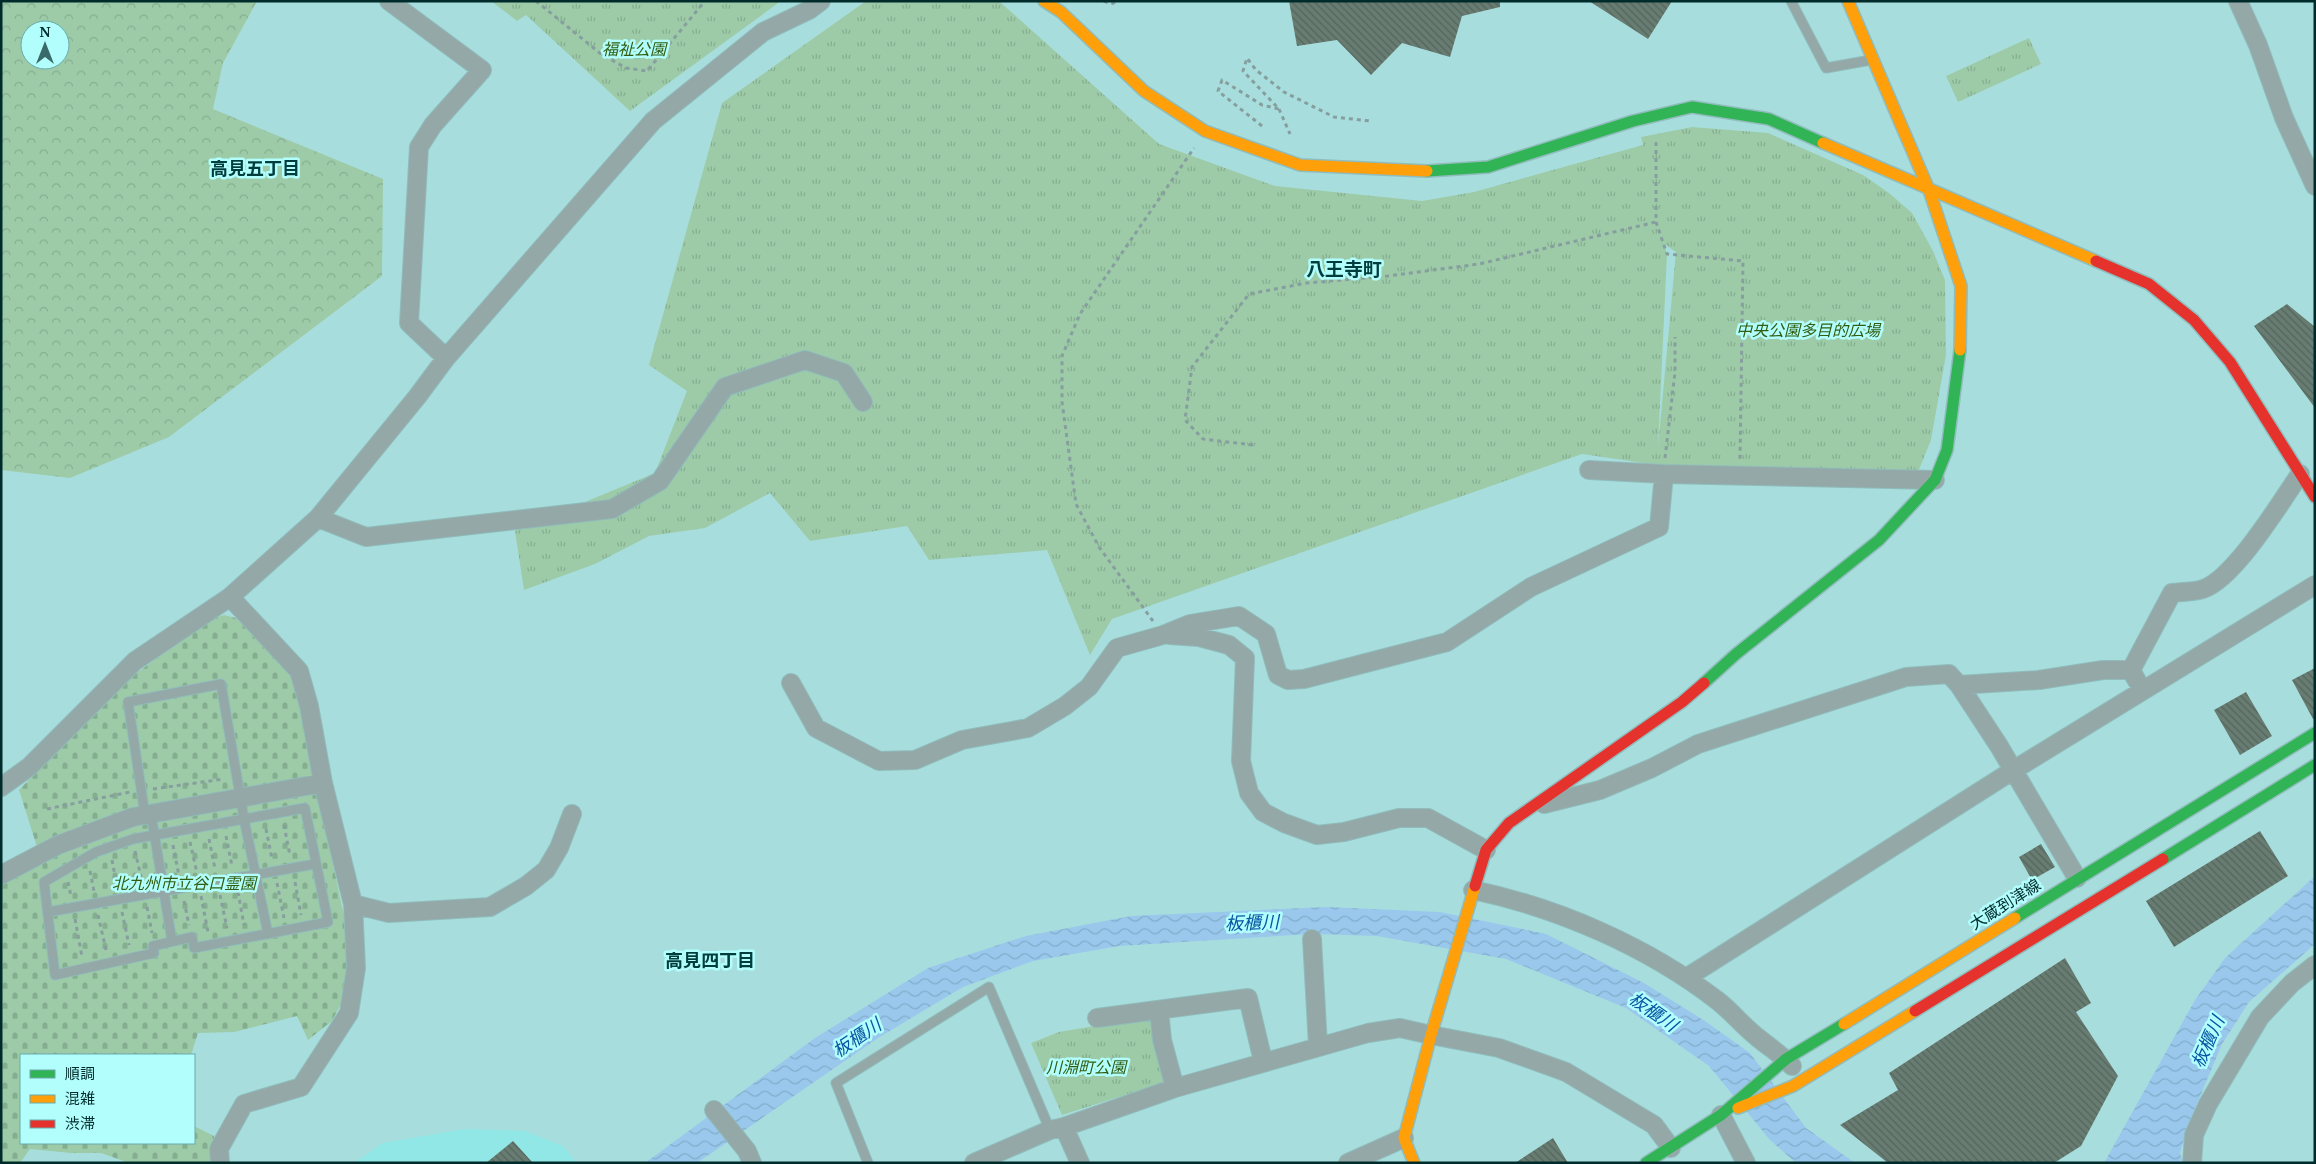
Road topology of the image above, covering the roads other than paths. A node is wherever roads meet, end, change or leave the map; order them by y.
1 (388, 1) edge
2 (821, 1) edge
3 (1044, 1) edge
4 (1791, 1) edge
5 (1848, 1) edge
6 (2238, 1) edge
7 (1874, 60) junction
8 (2315, 186) edge
9 (1929, 190) junction
10 (446, 358) junction
11 (863, 402) dead end
12 (1589, 470) dead end
13 (1664, 474) junction
14 (2300, 474) junction
15 (1935, 480) junction
16 (2314, 496) edge
17 (318, 518) junction
18 (2315, 585) edge
19 (230, 597) junction
20 (1163, 635) junction
21 (2131, 670) junction
22 (791, 683) dead end
23 (1959, 685) junction
24 (2143, 690) junction
25 (2315, 733) edge
26 (2315, 765) edge
27 (2012, 771) junction
28 (323, 783) junction
29 (1, 787) edge
30 (241, 799) junction
31 (1534, 806) junction
32 (148, 814) junction
33 (572, 814) dead end
34 (244, 819) junction
35 (154, 835) junction
36 (1486, 850) junction
37 (315, 864) junction
38 (1, 874) edge
39 (256, 875) junction
40 (2076, 878) junction
41 (163, 891) junction
42 (1472, 895) junction
43 (353, 904) junction
44 (48, 912) junction
45 (268, 934) junction
46 (1312, 939) dead end
47 (172, 941) junction
48 (2315, 965) edge
49 (1686, 978) junction
50 (1159, 1010) junction
51 (1097, 1018) dead end
52 (1431, 1034) junction
53 (1318, 1046) junction
54 (1264, 1061) junction
55 (1780, 1063) junction
56 (1799, 1083) junction
57 (1175, 1088) junction
58 (714, 1110) dead end
59 (1722, 1115) junction
60 (1057, 1128) junction
61 (1404, 1138) junction
62 (1671, 1148) junction
63 (1744, 1158) edge
64 (220, 1163) edge
65 (752, 1163) edge
66 (868, 1163) edge
67 (974, 1163) edge
68 (1080, 1163) edge
69 (1348, 1163) edge
70 (1414, 1163) edge
71 (1646, 1163) edge
72 (1762, 1163) edge
73 (2192, 1163) edge

1 - 10 street
2 - 10 street
3 - 9 street
4 - 7 lane
5 - 7 street
6 - 8 street
7 - 9 street
9 - 14 street
9 - 15 street
10 - 17 street
11 - 17 street
12 - 13 street
13 - 15 street
13 - 20 street
14 - 16 street
14 - 21 street
15 - 31 street
17 - 19 street
18 - 24 street
19 - 28 street
19 - 29 street
20 - 22 street
20 - 36 street
21 - 23 street
21 - 24 street
23 - 27 street
23 - 31 street
24 - 27 street
25 - 40 street, 大蔵到津線
26 - 56 street, 大蔵到津線
27 - 40 street
27 - 49 street
28 - 30 street
28 - 43 street
30 - 32 street
30 - 32 lane
30 - 34 lane
31 - 36 street
32 - 35 lane
32 - 38 street
33 - 43 street
34 - 35 lane
34 - 37 lane
34 - 39 lane
35 - 41 lane
35 - 44 lane
36 - 42 street
37 - 39 lane
37 - 45 lane
39 - 41 lane
39 - 45 lane
40 - 55 street, 大蔵到津線
41 - 44 lane
41 - 47 lane
42 - 49 street
42 - 52 street
43 - 64 street
44 - 47 lane
45 - 47 lane
46 - 53 street
48 - 73 street
49 - 55 street
50 - 51 street
50 - 54 street
50 - 57 street
52 - 53 street
52 - 61 street
52 - 62 street
53 - 54 street
54 - 57 street
55 - 56 street
55 - 59 street, 大蔵到津線
56 - 59 street, 大蔵到津線
57 - 60 street
58 - 65 street
59 - 62 street, 大蔵到津線
59 - 63 street
60 - 66 lane
60 - 67 street
60 - 68 street
61 - 69 street
61 - 70 street
62 - 71 street, 大蔵到津線
63 - 72 street

